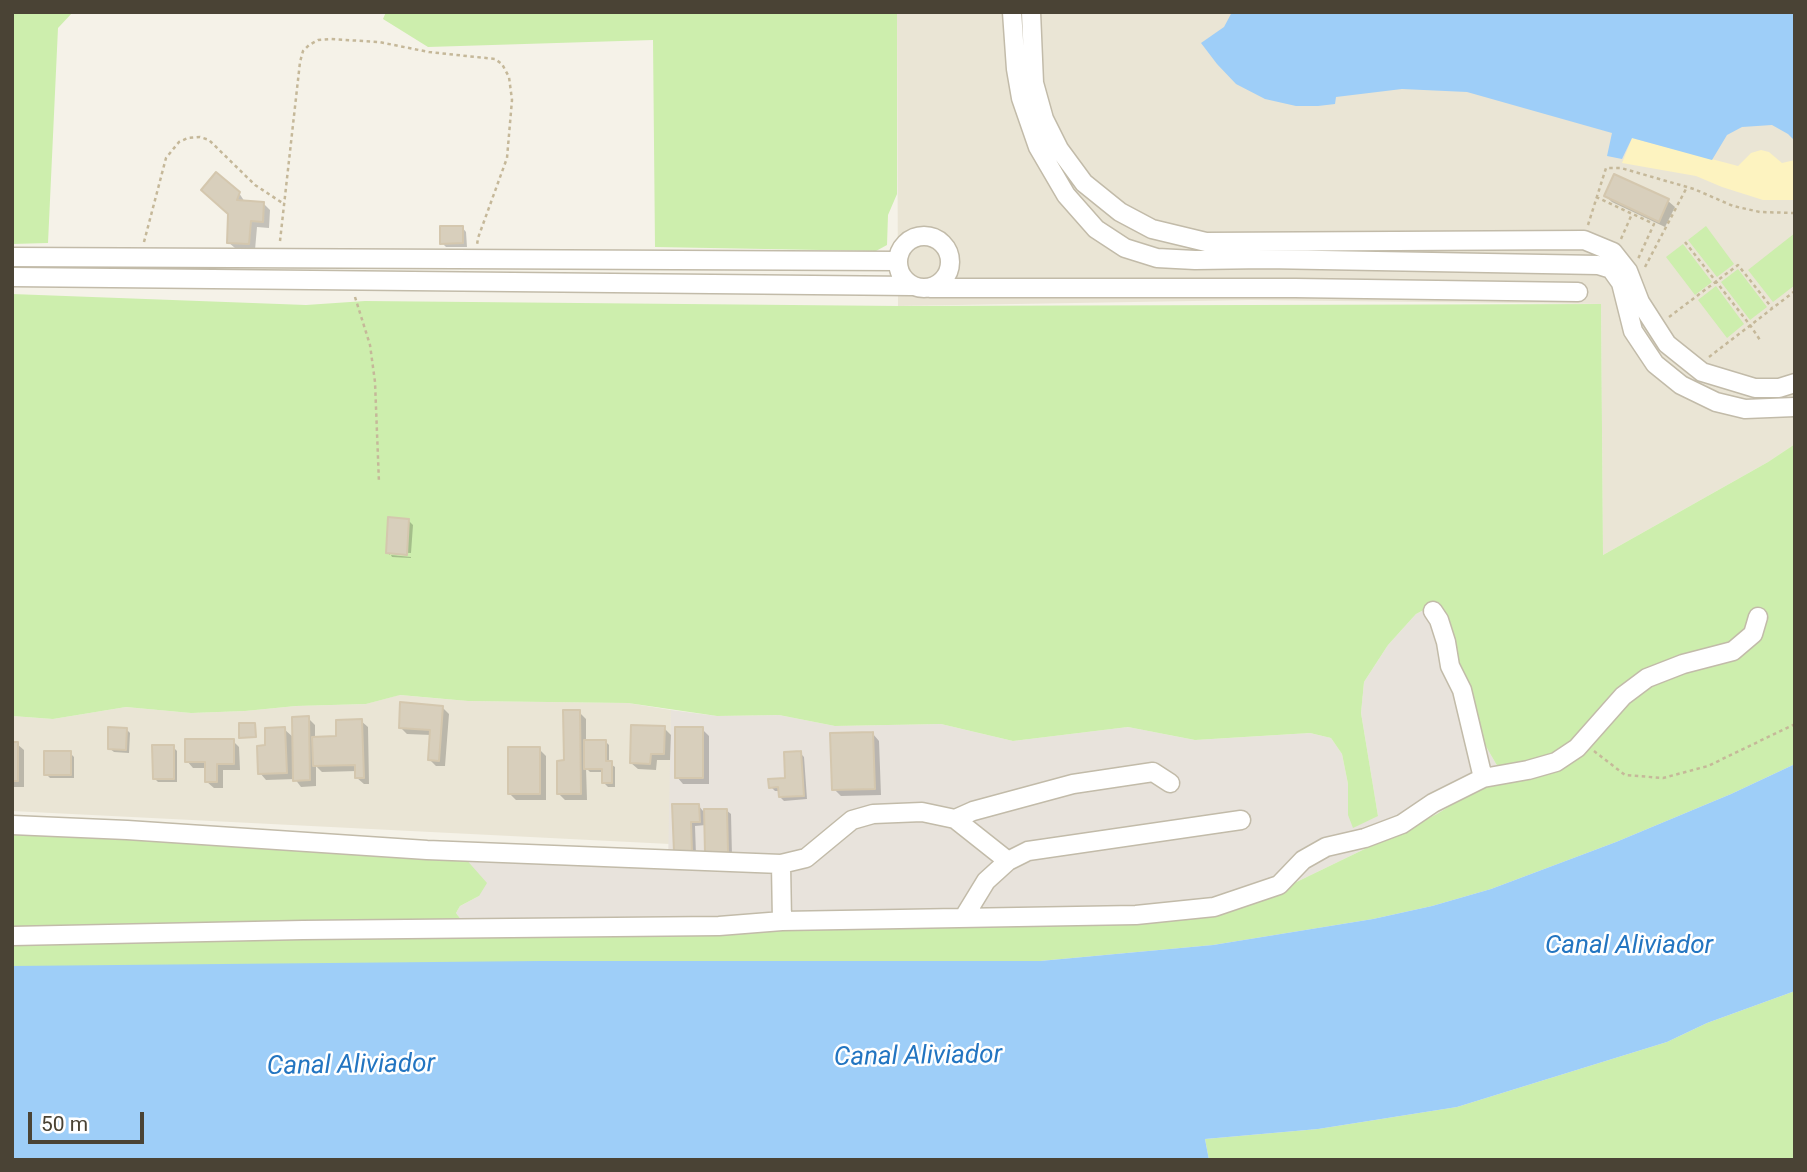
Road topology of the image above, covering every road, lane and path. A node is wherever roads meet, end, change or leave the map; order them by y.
1 (1012, 12) edge
2 (1031, 12) edge
3 (1687, 187) junction
4 (1097, 194) junction
5 (1596, 197) junction
6 (285, 204) junction
7 (1079, 210) junction
8 (1795, 213) edge
9 (1632, 214) junction
10 (1142, 224) junction
11 (1595, 230) dead end
12 (1612, 237) dead end
13 (1685, 242) dead end
14 (1125, 248) junction
15 (12, 257) edge
16 (137, 257) junction
17 (278, 258) junction
18 (477, 259) junction
19 (1631, 260) junction
20 (898, 261) junction
21 (12, 276) edge
22 (137, 278) junction
23 (349, 280) junction
24 (477, 281) junction
25 (1716, 281) junction
26 (921, 287) junction
27 (1795, 291) edge
28 (1578, 292) dead end
29 (1772, 308) junction
30 (1664, 321) dead end
31 (1750, 325) junction
32 (1760, 340) dead end
33 (1702, 356) dead end
34 (1706, 359) junction
35 (1713, 362) dead end
36 (1795, 383) edge
37 (1795, 407) edge
38 (379, 483) dead end
39 (1433, 611) dead end
40 (1758, 617) dead end
41 (1795, 724) edge
42 (1577, 748) junction
43 (1483, 778) junction
44 (1170, 783) dead end
45 (955, 819) junction
46 (1241, 820) dead end
47 (12, 825) edge
48 (1008, 861) junction
49 (781, 863) junction
50 (964, 917) junction
51 (782, 921) junction
52 (12, 936) edge

1 - 7 street
2 - 4 street
3 - 5 path
3 - 8 path
3 - 19 path
4 - 7 street
4 - 10 street
5 - 9 path
5 - 11 path
6 - 16 path
6 - 17 path
6 - 18 path
7 - 14 street
9 - 12 path
9 - 19 path
10 - 14 street
10 - 19 street
13 - 25 path
14 - 37 street
15 - 16 street
16 - 17 street
16 - 22 street
17 - 18 street
18 - 20 street
18 - 24 street
19 - 36 street
20 - 26 street
20 - 26 street
21 - 22 street
22 - 23 street
23 - 24 street
23 - 38 path
24 - 26 street
25 - 29 path
25 - 30 path
25 - 31 path
26 - 28 street
27 - 29 path
29 - 31 path
31 - 32 path
31 - 34 path
33 - 34 path
34 - 35 path
39 - 43 street
40 - 42 street
41 - 42 path
42 - 43 street
43 - 50 street
44 - 45 street
45 - 48 street
45 - 49 street
46 - 48 street
47 - 49 street
48 - 50 street
49 - 51 street
50 - 51 street
51 - 52 street

